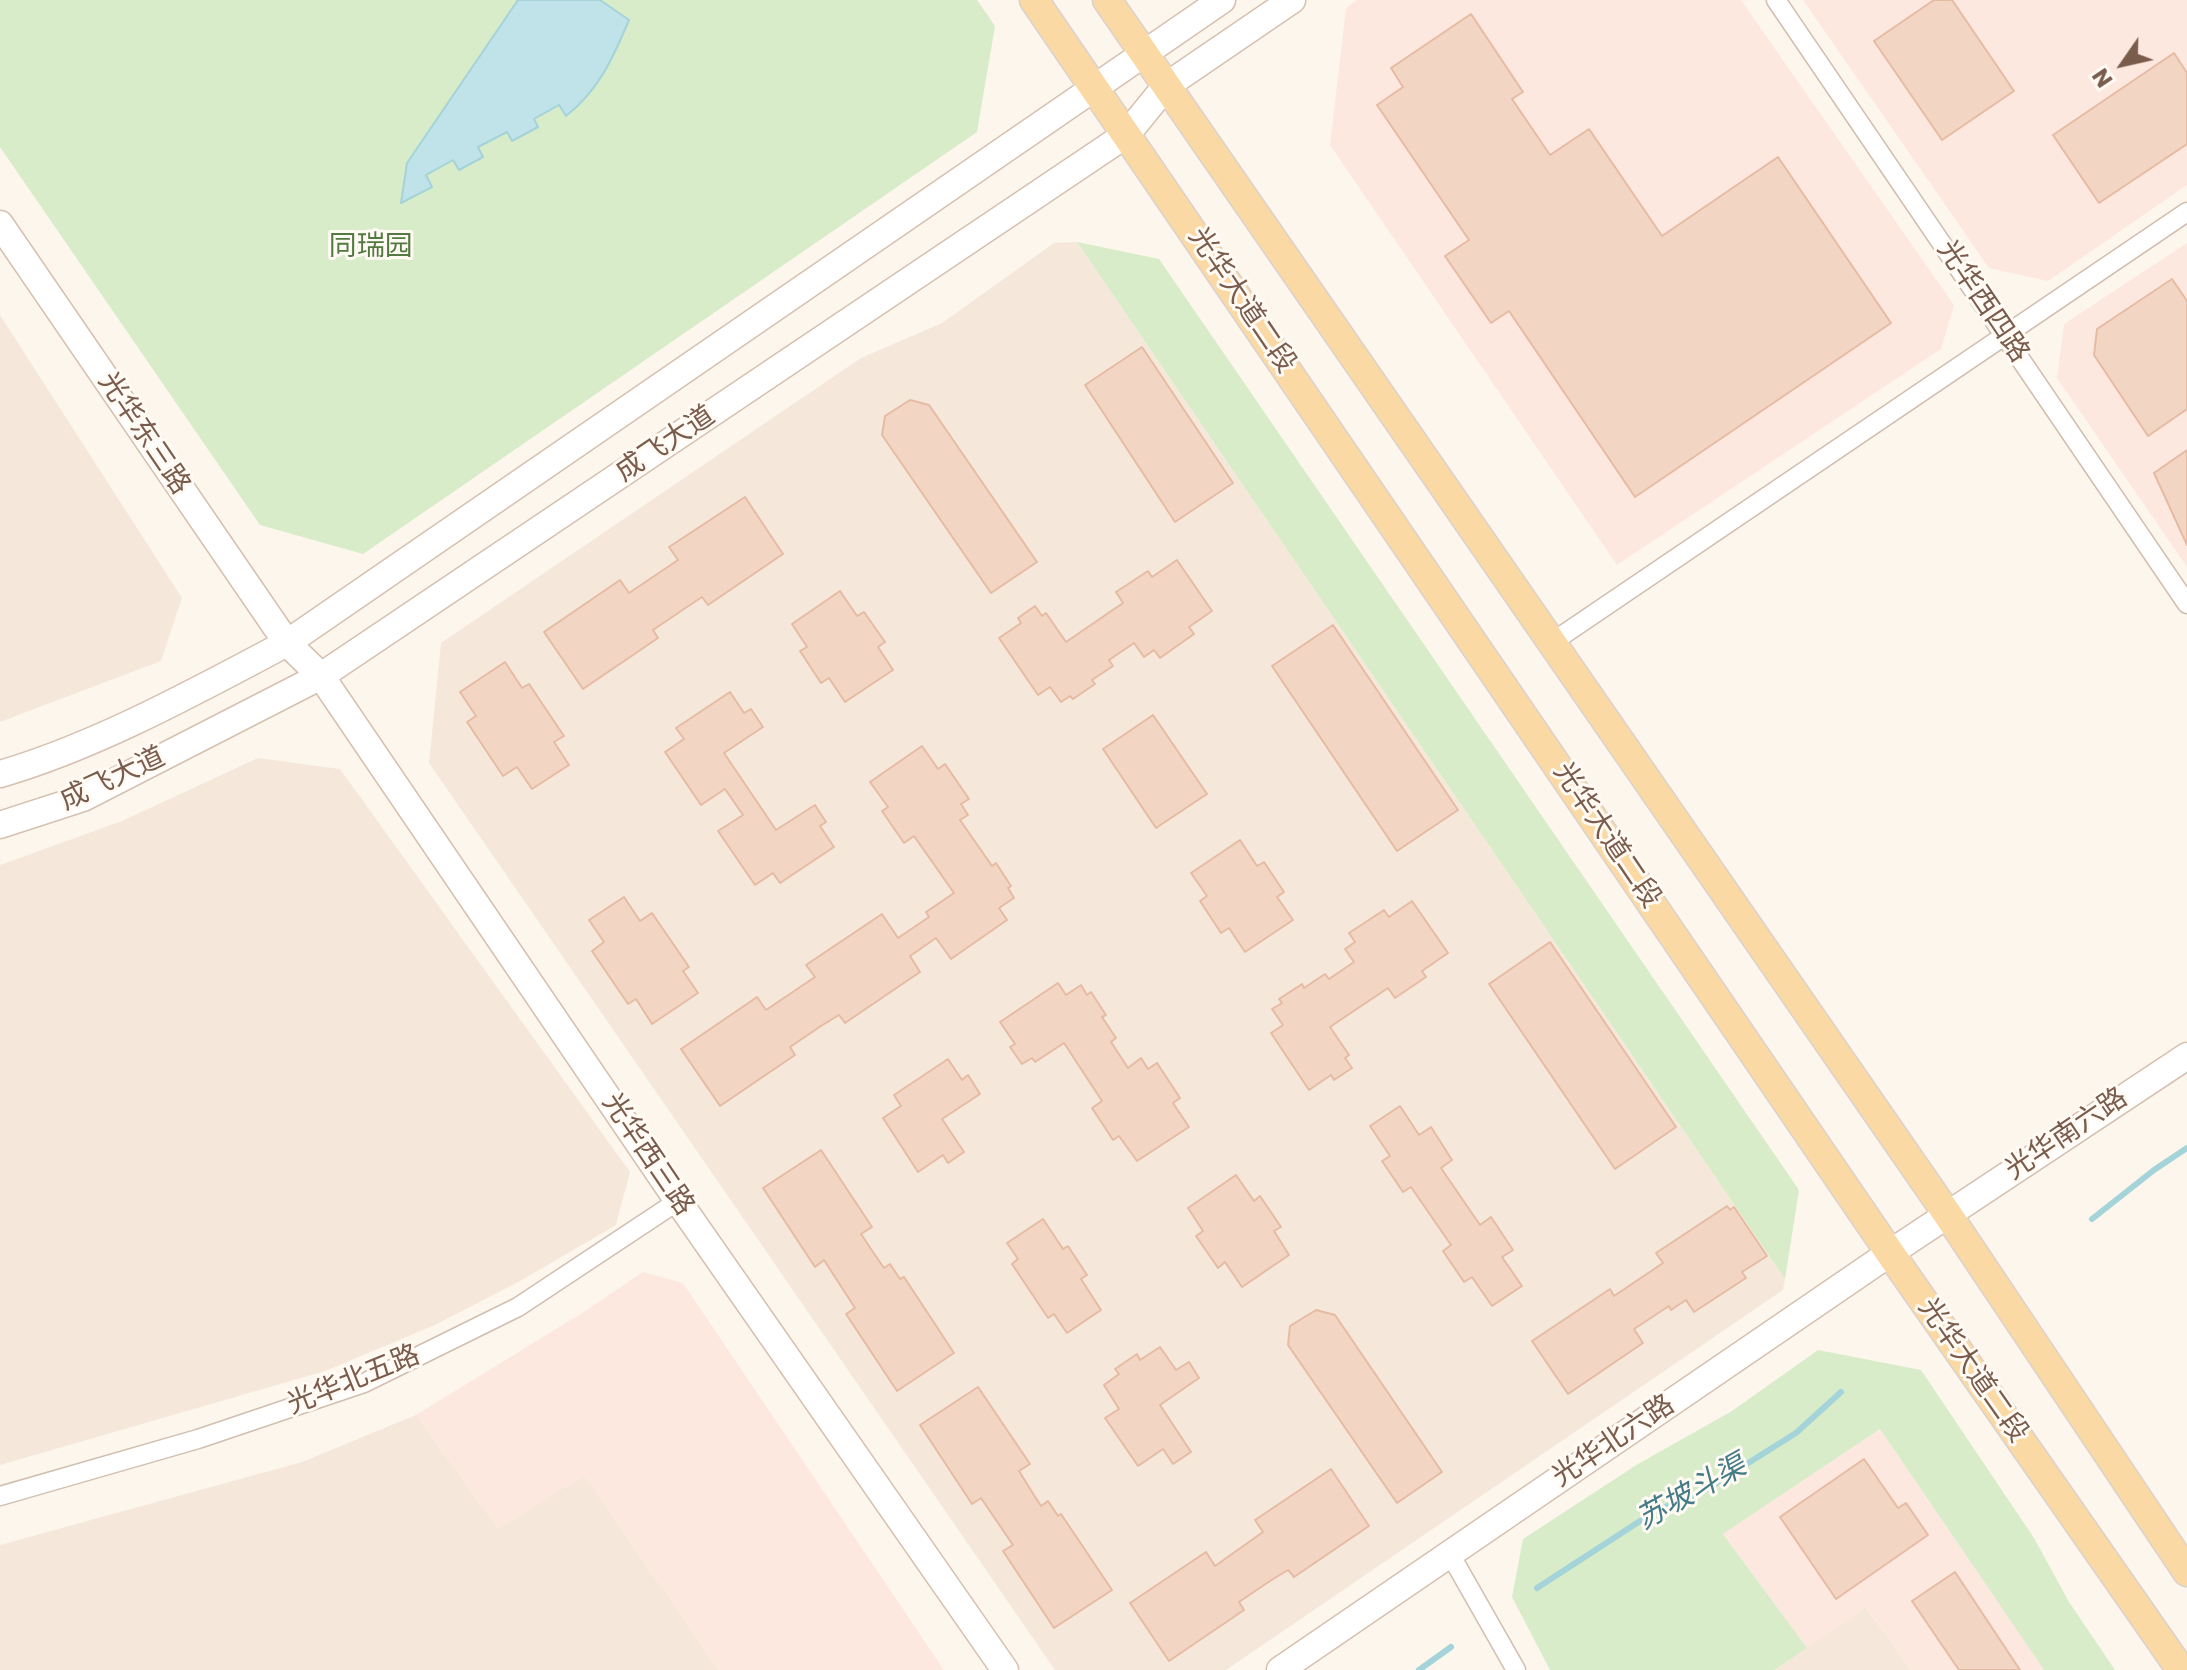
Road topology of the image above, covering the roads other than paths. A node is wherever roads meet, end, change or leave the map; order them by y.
1 (1034, 0) edge
2 (1107, 0) edge
3 (1222, 0) edge
4 (1292, 0) edge
5 (1776, 0) edge
6 (1144, 53) junction
7 (1166, 86) junction
8 (1094, 87) junction
9 (1127, 134) junction
10 (2187, 212) edge
11 (0, 224) edge
12 (2005, 336) junction
13 (2187, 604) edge
14 (287, 643) junction
15 (1551, 643) junction
16 (321, 676) junction
17 (0, 774) edge
18 (0, 825) edge
19 (2187, 1056) edge
20 (678, 1201) junction
21 (1948, 1215) junction
22 (1890, 1253) junction
23 (0, 1496) edge
24 (1450, 1554) junction
25 (2187, 1572) edge
26 (1005, 1670) edge
27 (1280, 1670) edge
28 (1516, 1670) edge
29 (2181, 1670) edge

1 - 8 main road, 光华大道二段
2 - 6 main road
3 - 6 main road, 成飞大道
4 - 7 main road, 成飞大道
5 - 12 street, 光华西四路
6 - 7 main road
6 - 8 main road, 成飞大道
7 - 9 main road, 成飞大道
7 - 15 main road
8 - 9 main road, 光华大道二段
8 - 14 main road, 成飞大道
9 - 16 main road, 成飞大道
9 - 22 main road, 光华大道二段
10 - 12 street
11 - 14 main road, 光华东三路
12 - 13 street, 光华西四路
12 - 15 street
14 - 16 main road, 光华西三路
14 - 17 main road, 成飞大道
15 - 21 main road
16 - 18 main road, 成飞大道
16 - 20 main road, 光华西三路
19 - 21 main road, 光华南六路
20 - 23 street, 光华北五路
20 - 26 main road, 光华西三路
21 - 22 main road, 光华北六路
21 - 25 main road
22 - 24 main road, 光华北六路
22 - 29 main road, 光华大道二段
24 - 27 main road, 光华北六路
24 - 28 street

